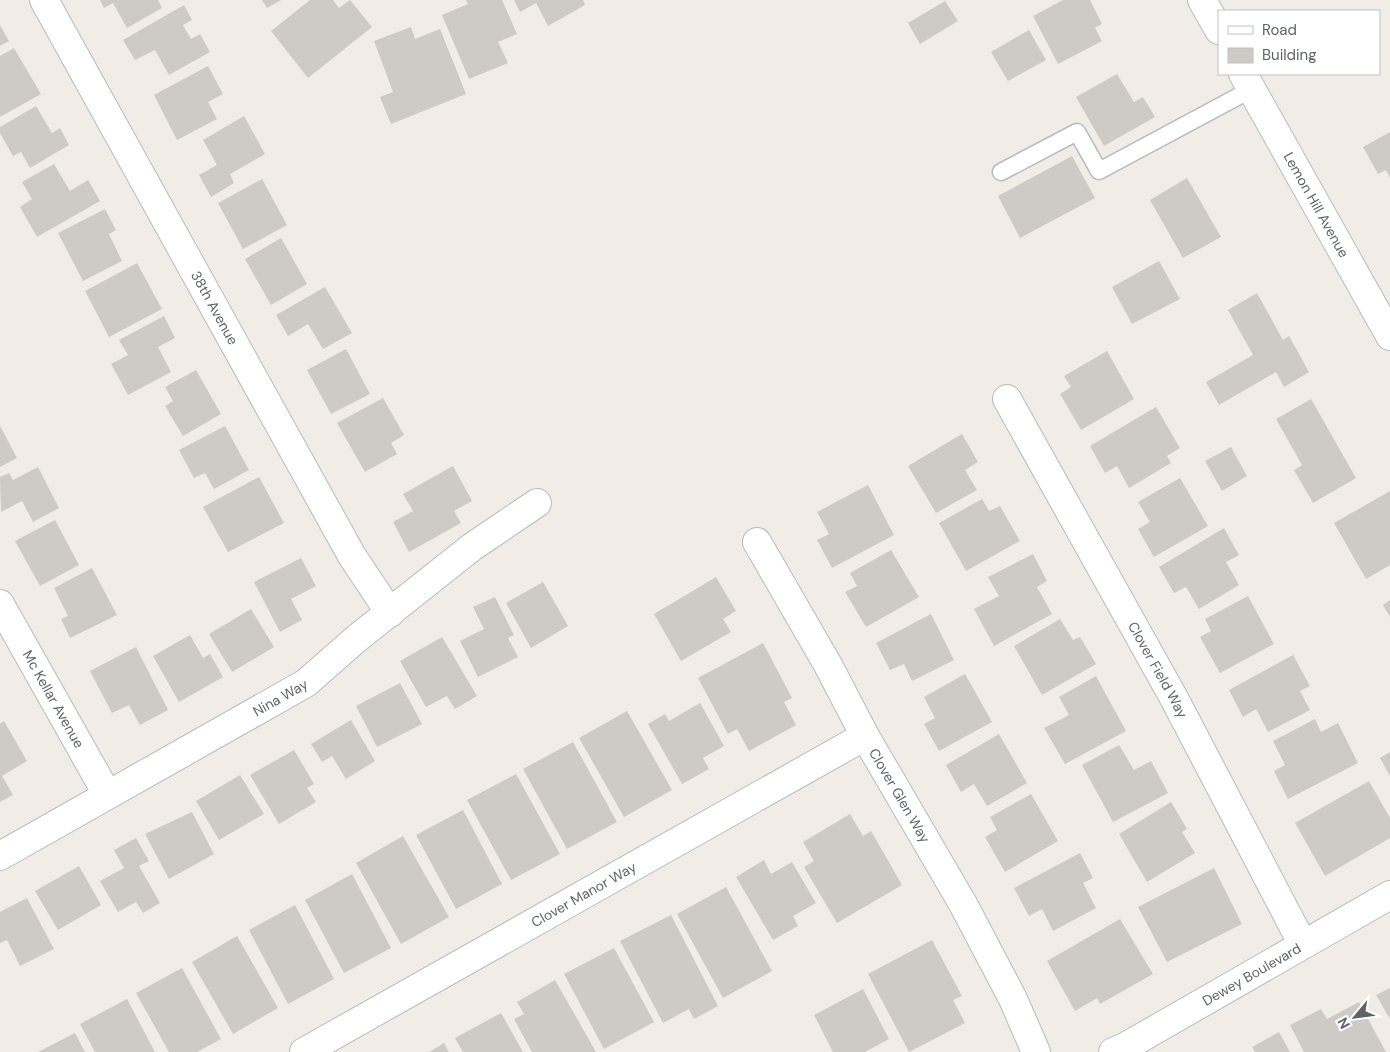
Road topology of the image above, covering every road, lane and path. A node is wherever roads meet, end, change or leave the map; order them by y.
1 (44, 0) edge
2 (1202, 0) edge
3 (1218, 28) edge
4 (1248, 81) edge
5 (1001, 172) dead end
6 (1390, 336) edge
7 (1008, 399) dead end
8 (537, 504) dead end
9 (757, 542) dead end
10 (0, 604) edge
11 (390, 613) junction
12 (864, 736) junction
13 (107, 794) junction
14 (0, 856) edge
15 (1390, 895) edge
16 (1302, 944) junction
17 (304, 1052) edge
18 (1036, 1052) edge
19 (1113, 1052) edge

1 - 11 street, 38th Avenue
2 - 3 street
4 - 5 lane
4 - 6 street, Lemon Hill Avenue
7 - 16 street, Clover Field Way
8 - 11 street, Nina Way
9 - 12 street, Clover Glen Way
10 - 13 street, Mc Kellar Avenue
11 - 13 street, Nina Way
12 - 17 street, Clover Manor Way
12 - 18 street, Clover Glen Way
13 - 14 street, Nina Way
15 - 16 street, Dewey Boulevard
16 - 19 street, Dewey Boulevard

